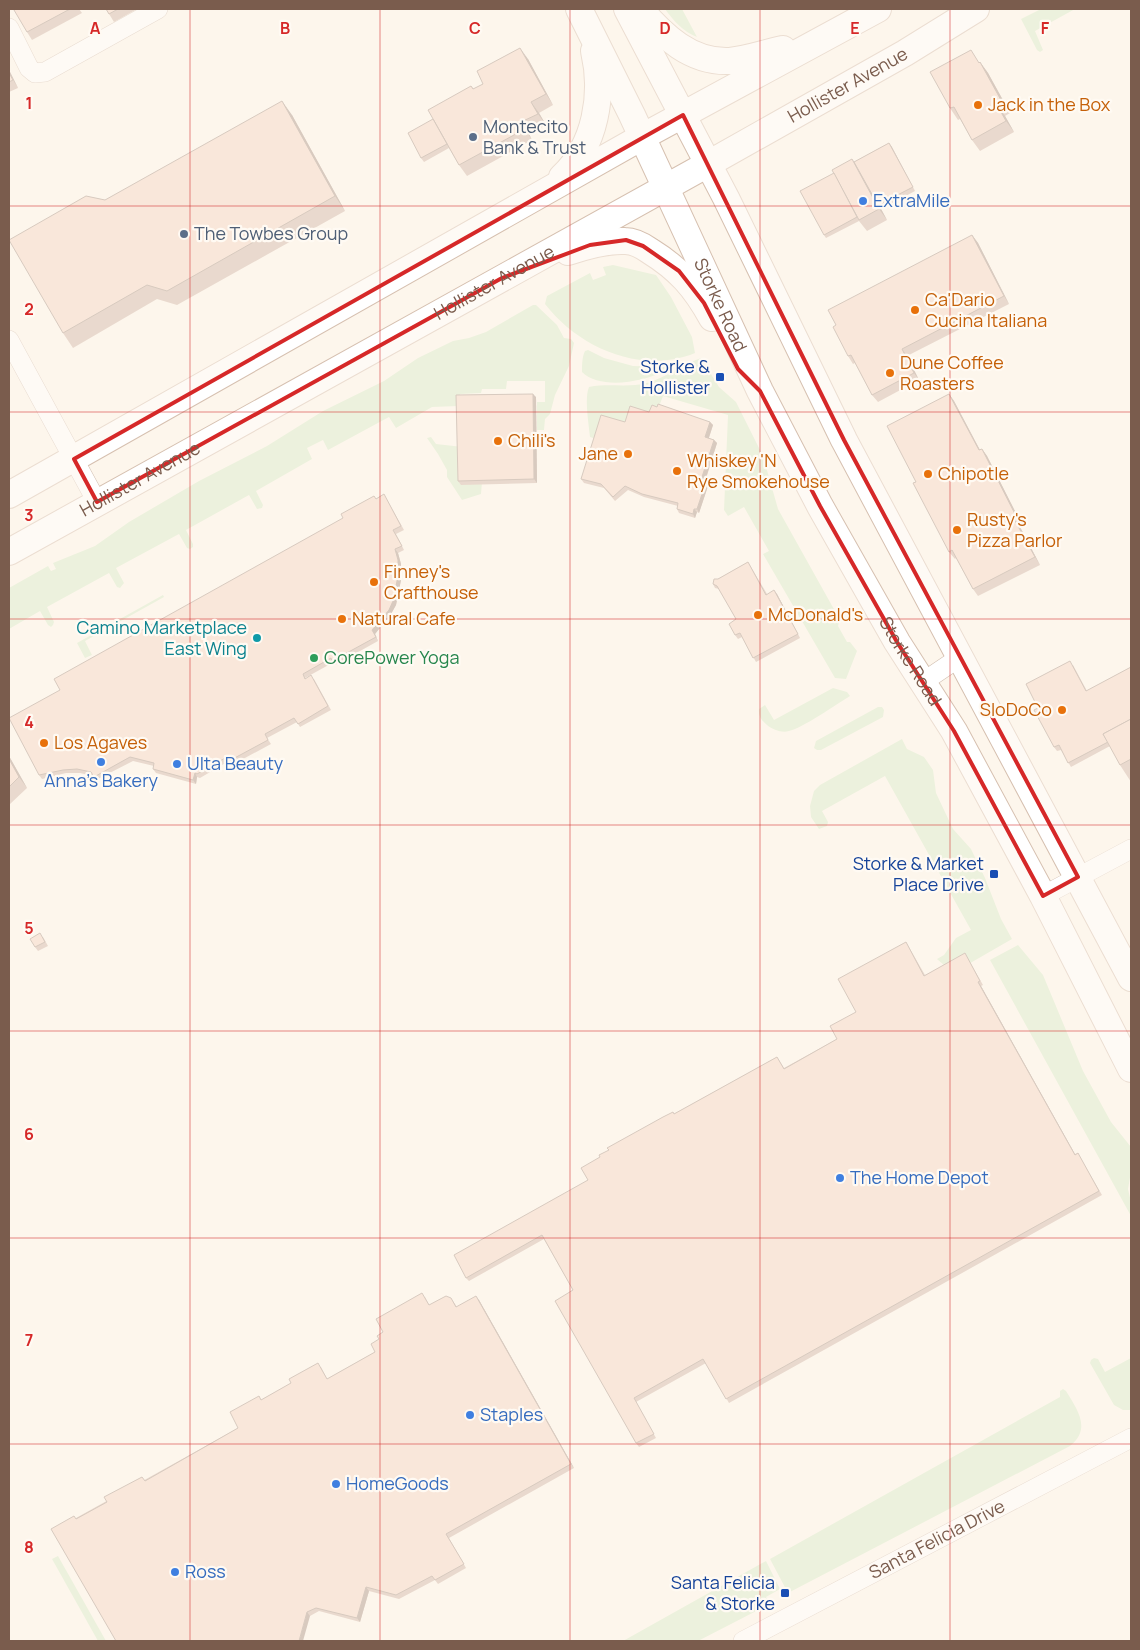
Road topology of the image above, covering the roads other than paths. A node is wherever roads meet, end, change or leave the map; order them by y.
1 (158, 9) edge
2 (627, 9) edge
3 (640, 9) edge
4 (878, 9) edge
5 (976, 9) edge
6 (581, 12) edge
7 (9, 28) edge
8 (836, 32) junction
9 (683, 115) junction
10 (642, 137) junction
11 (708, 164) junction
12 (666, 188) junction
13 (539, 195) junction
14 (502, 278) junction
15 (9, 340) edge
16 (760, 391) junction
17 (74, 459) junction
18 (9, 495) edge
19 (97, 502) junction
20 (9, 552) edge
21 (960, 657) junction
22 (923, 682) junction
23 (1131, 849) edge
24 (1078, 877) junction
25 (1043, 896) junction
26 (1131, 978) edge
27 (1130, 1063) edge
28 (1131, 1438) edge
29 (743, 1641) edge

1 - 7 street
2 - 9 main road
3 - 8 main road
4 - 8 main road
5 - 11 main road, Hollister Avenue
6 - 10 main road, Storke Road
6 - 13 main road
8 - 9 main road
9 - 10 main road
9 - 11 main road
10 - 12 main road, Storke Road
10 - 13 main road
11 - 12 main road, Hollister Avenue
11 - 21 main road
12 - 14 main road, Hollister Avenue
12 - 16 main road, Storke Road
13 - 17 main road
14 - 16 main road
14 - 19 main road, Hollister Avenue
15 - 17 street
16 - 22 main road, Storke Road
17 - 18 main road
17 - 19 street
19 - 20 main road, Hollister Avenue
21 - 22 street
21 - 24 main road
22 - 25 main road, Storke Road
23 - 24 street
24 - 25 street
24 - 26 main road
25 - 27 main road, Storke Road
28 - 29 street, Santa Felicia Drive

